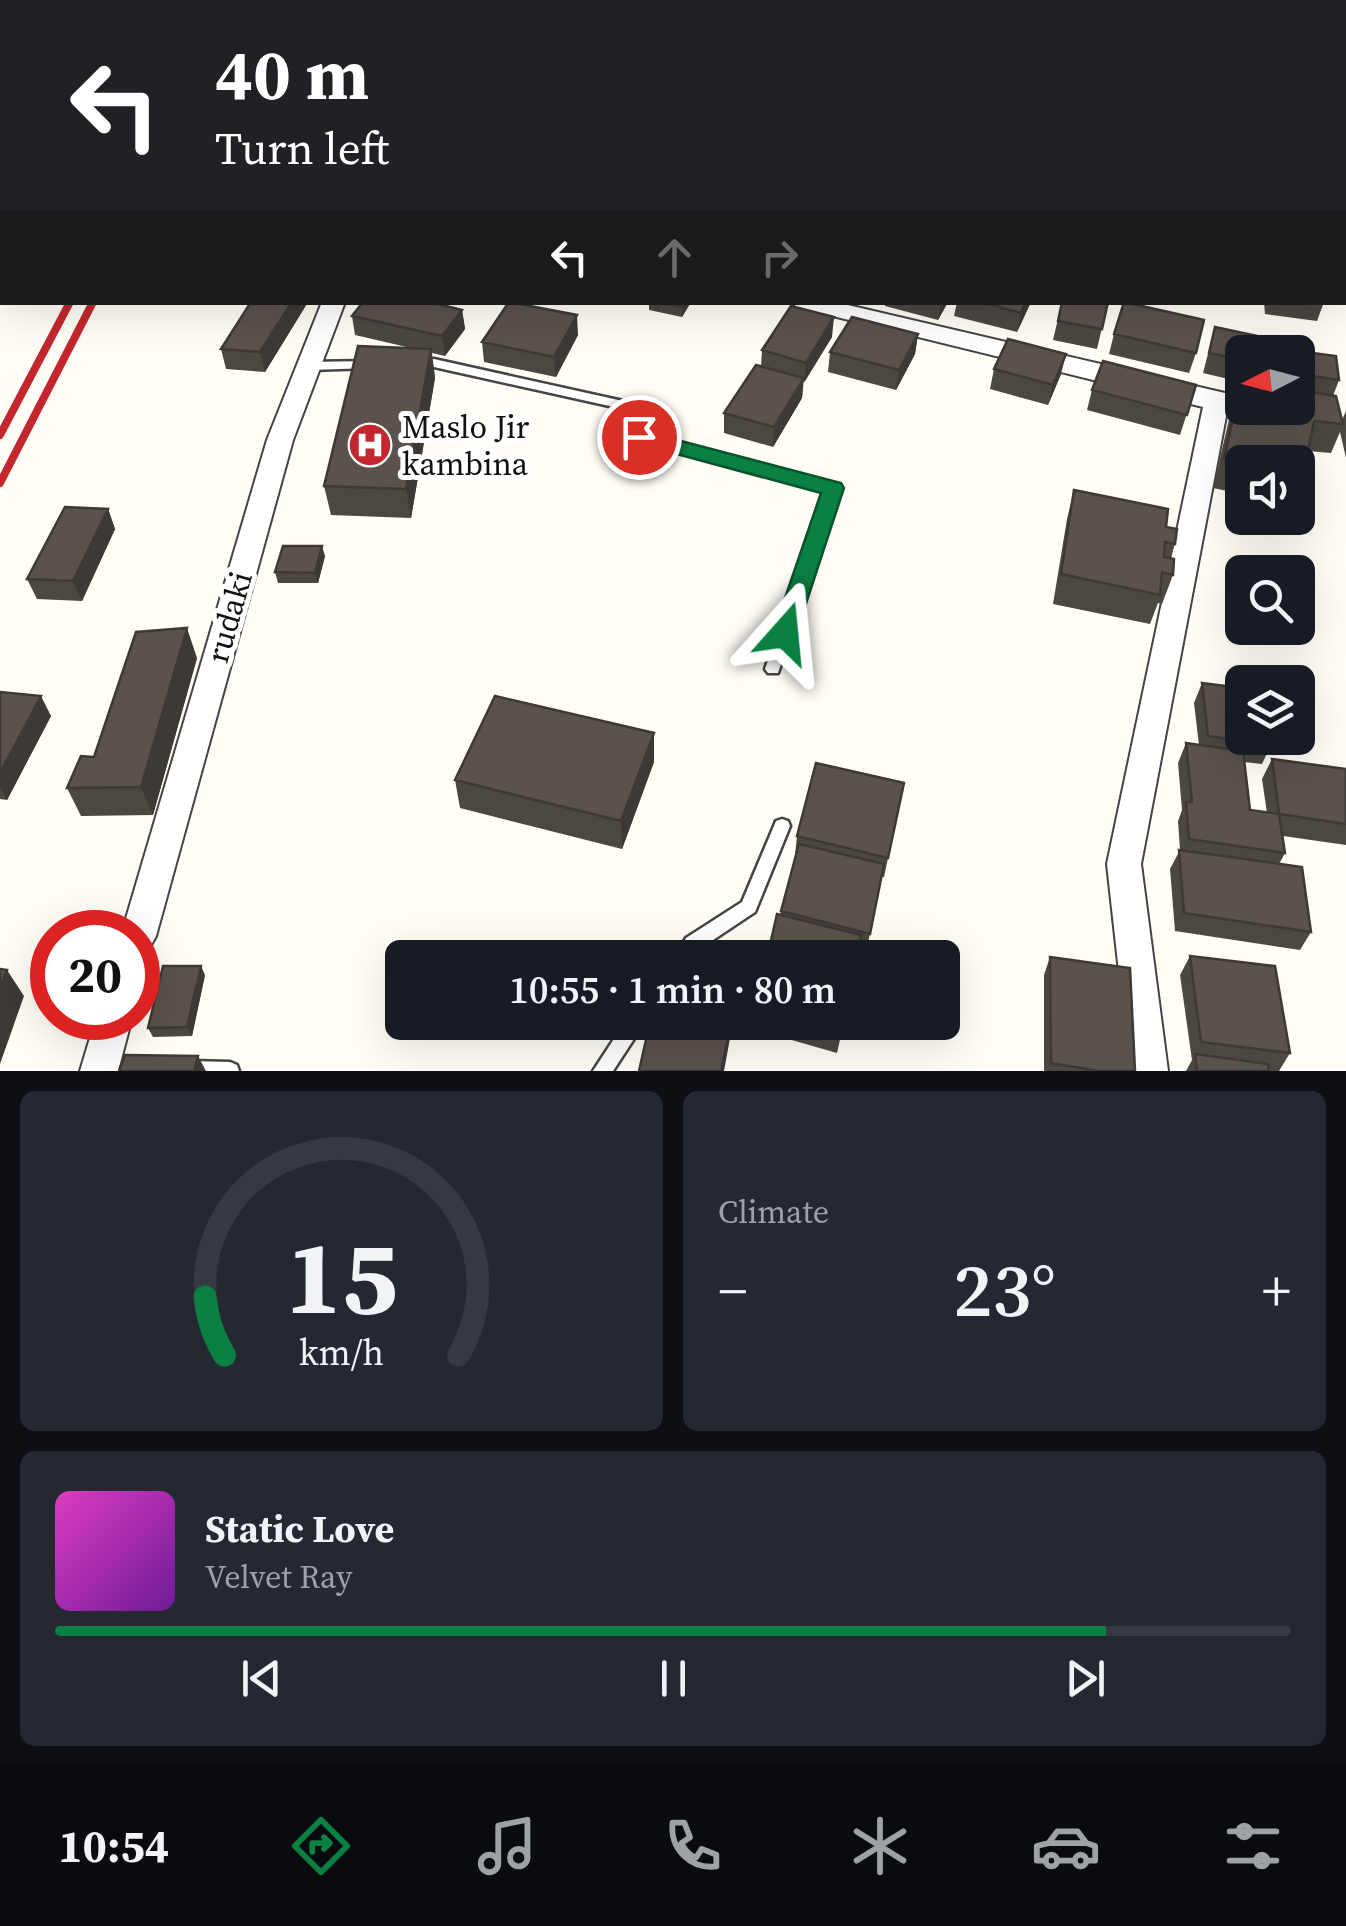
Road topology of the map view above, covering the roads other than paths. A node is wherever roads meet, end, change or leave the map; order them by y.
1 (333, 305) edge
2 (817, 305) edge
3 (398, 364) edge
4 (380, 365) edge
5 (308, 366) junction
6 (1225, 402) edge
7 (1225, 421) edge
8 (773, 670) dead end
9 (782, 826) dead end
10 (145, 910) edge
11 (698, 940) edge
12 (110, 1040) edge
13 (624, 1040) edge
14 (106, 1068) edge
15 (174, 1069) edge
16 (230, 1071) edge
17 (602, 1071) edge
18 (1149, 1071) edge

1 - 5 street, rudaki
2 - 6 street
3 - 8 lane
4 - 5 lane
5 - 10 street, rudaki
7 - 18 street
9 - 11 lane
12 - 14 street
13 - 17 lane
15 - 16 lane

